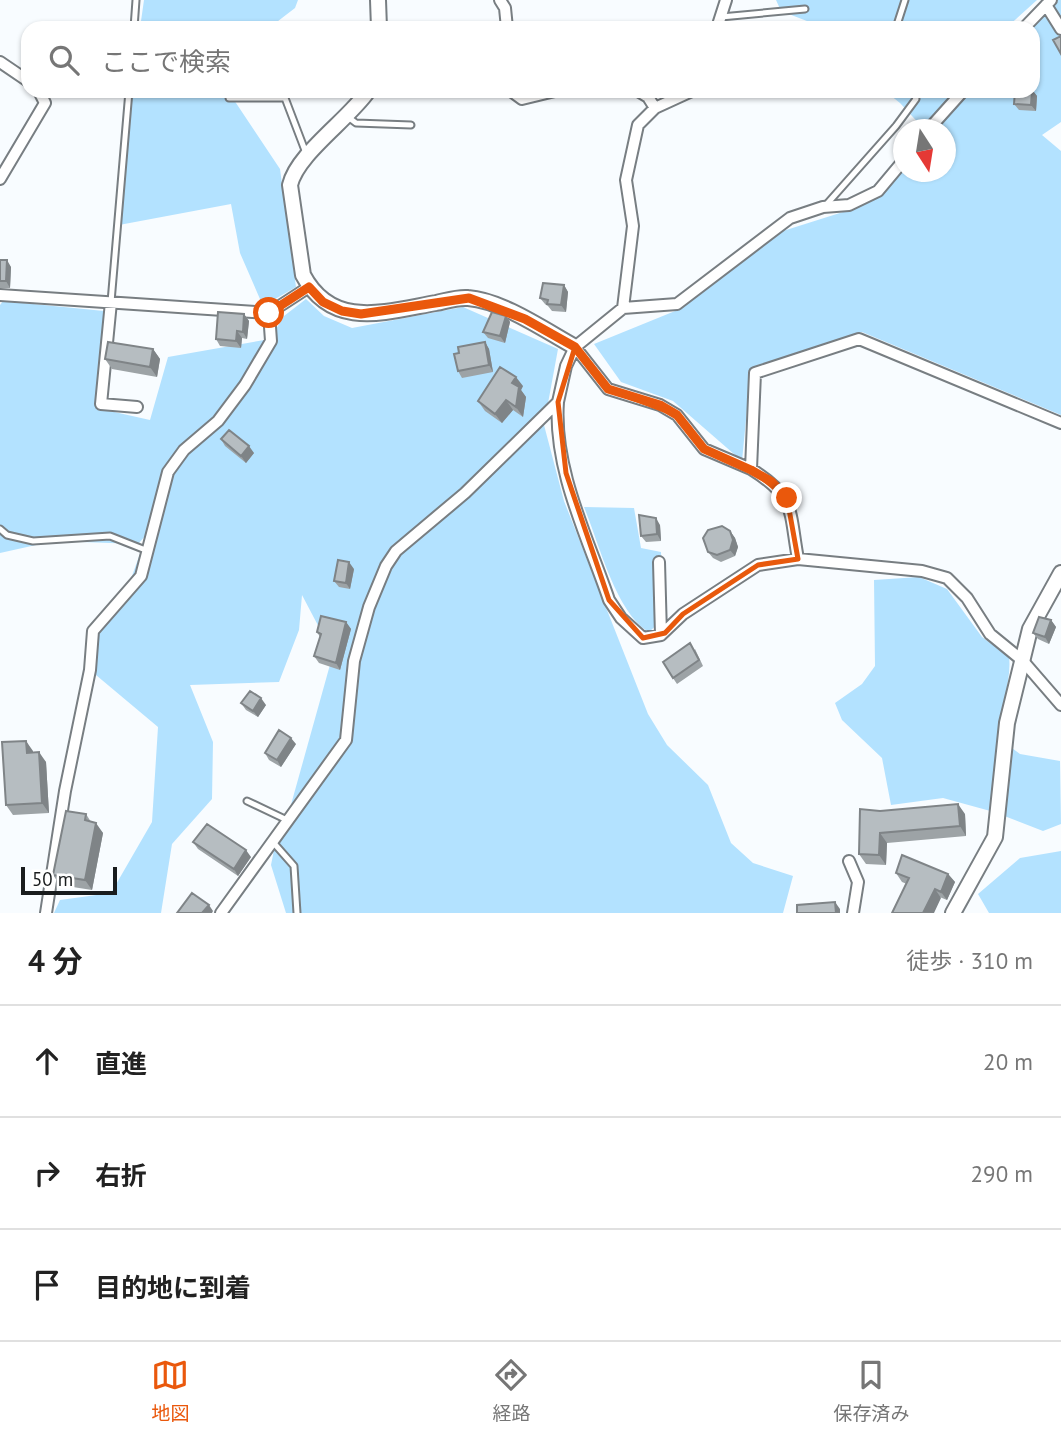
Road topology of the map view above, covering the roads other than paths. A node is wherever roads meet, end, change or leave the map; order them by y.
1 (136, 0) edge
2 (378, 0) edge
3 (500, 0) edge
4 (726, 0) edge
5 (905, 0) edge
6 (1049, 3) edge
7 (805, 9) dead end
8 (134, 21) edge
9 (379, 21) edge
10 (506, 21) edge
11 (719, 21) edge
12 (730, 21) edge
13 (898, 21) edge
14 (1031, 21) edge
15 (1061, 29) edge
16 (0, 62) edge
17 (21, 76) edge
18 (42, 98) edge
19 (127, 98) edge
20 (287, 98) edge
21 (363, 98) edge
22 (649, 98) edge
23 (676, 98) edge
24 (916, 98) edge
25 (957, 98) edge
26 (655, 107) junction
27 (348, 117) junction
28 (938, 119) edge
29 (411, 125) dead end
30 (307, 156) junction
31 (893, 173) edge
32 (0, 179) edge
33 (823, 208) junction
34 (309, 287) junction
35 (0, 295) edge
36 (111, 302) junction
37 (623, 308) junction
38 (269, 313) junction
39 (575, 347) junction
40 (558, 402) junction
41 (137, 407) dead end
42 (1061, 423) edge
43 (751, 470) junction
44 (0, 528) edge
45 (148, 551) junction
46 (798, 559) junction
47 (659, 562) dead end
48 (1061, 573) edge
49 (1057, 590) edge
50 (662, 635) junction
51 (1023, 661) junction
52 (1061, 705) edge
53 (247, 801) dead end
54 (287, 820) junction
55 (272, 841) junction
56 (849, 860) dead end
57 (47, 913) edge
58 (221, 913) edge
59 (297, 913) edge
60 (853, 913) edge
61 (953, 913) edge

1 - 8 lane
2 - 9 street
3 - 10 street
4 - 11 street
5 - 13 lane
6 - 14 street
6 - 15 street
7 - 12 lane
16 - 17 street
18 - 32 street
19 - 36 lane
20 - 30 lane
21 - 27 street
22 - 26 street
23 - 26 street
24 - 33 lane
25 - 28 street
26 - 37 street
27 - 29 lane
27 - 30 street
30 - 34 street
31 - 33 street
33 - 37 street
34 - 38 street
34 - 39 street
35 - 36 street
36 - 38 street
36 - 41 street
37 - 39 street
38 - 45 street
39 - 40 street
39 - 43 street
40 - 50 street
40 - 54 street
42 - 43 street
43 - 46 street
44 - 45 lane
45 - 57 street
46 - 50 street
46 - 51 street
47 - 50 street
48 - 49 street
49 - 51 street
51 - 52 street
51 - 61 street
53 - 54 lane
54 - 55 street
55 - 58 street
55 - 59 lane
56 - 60 street

